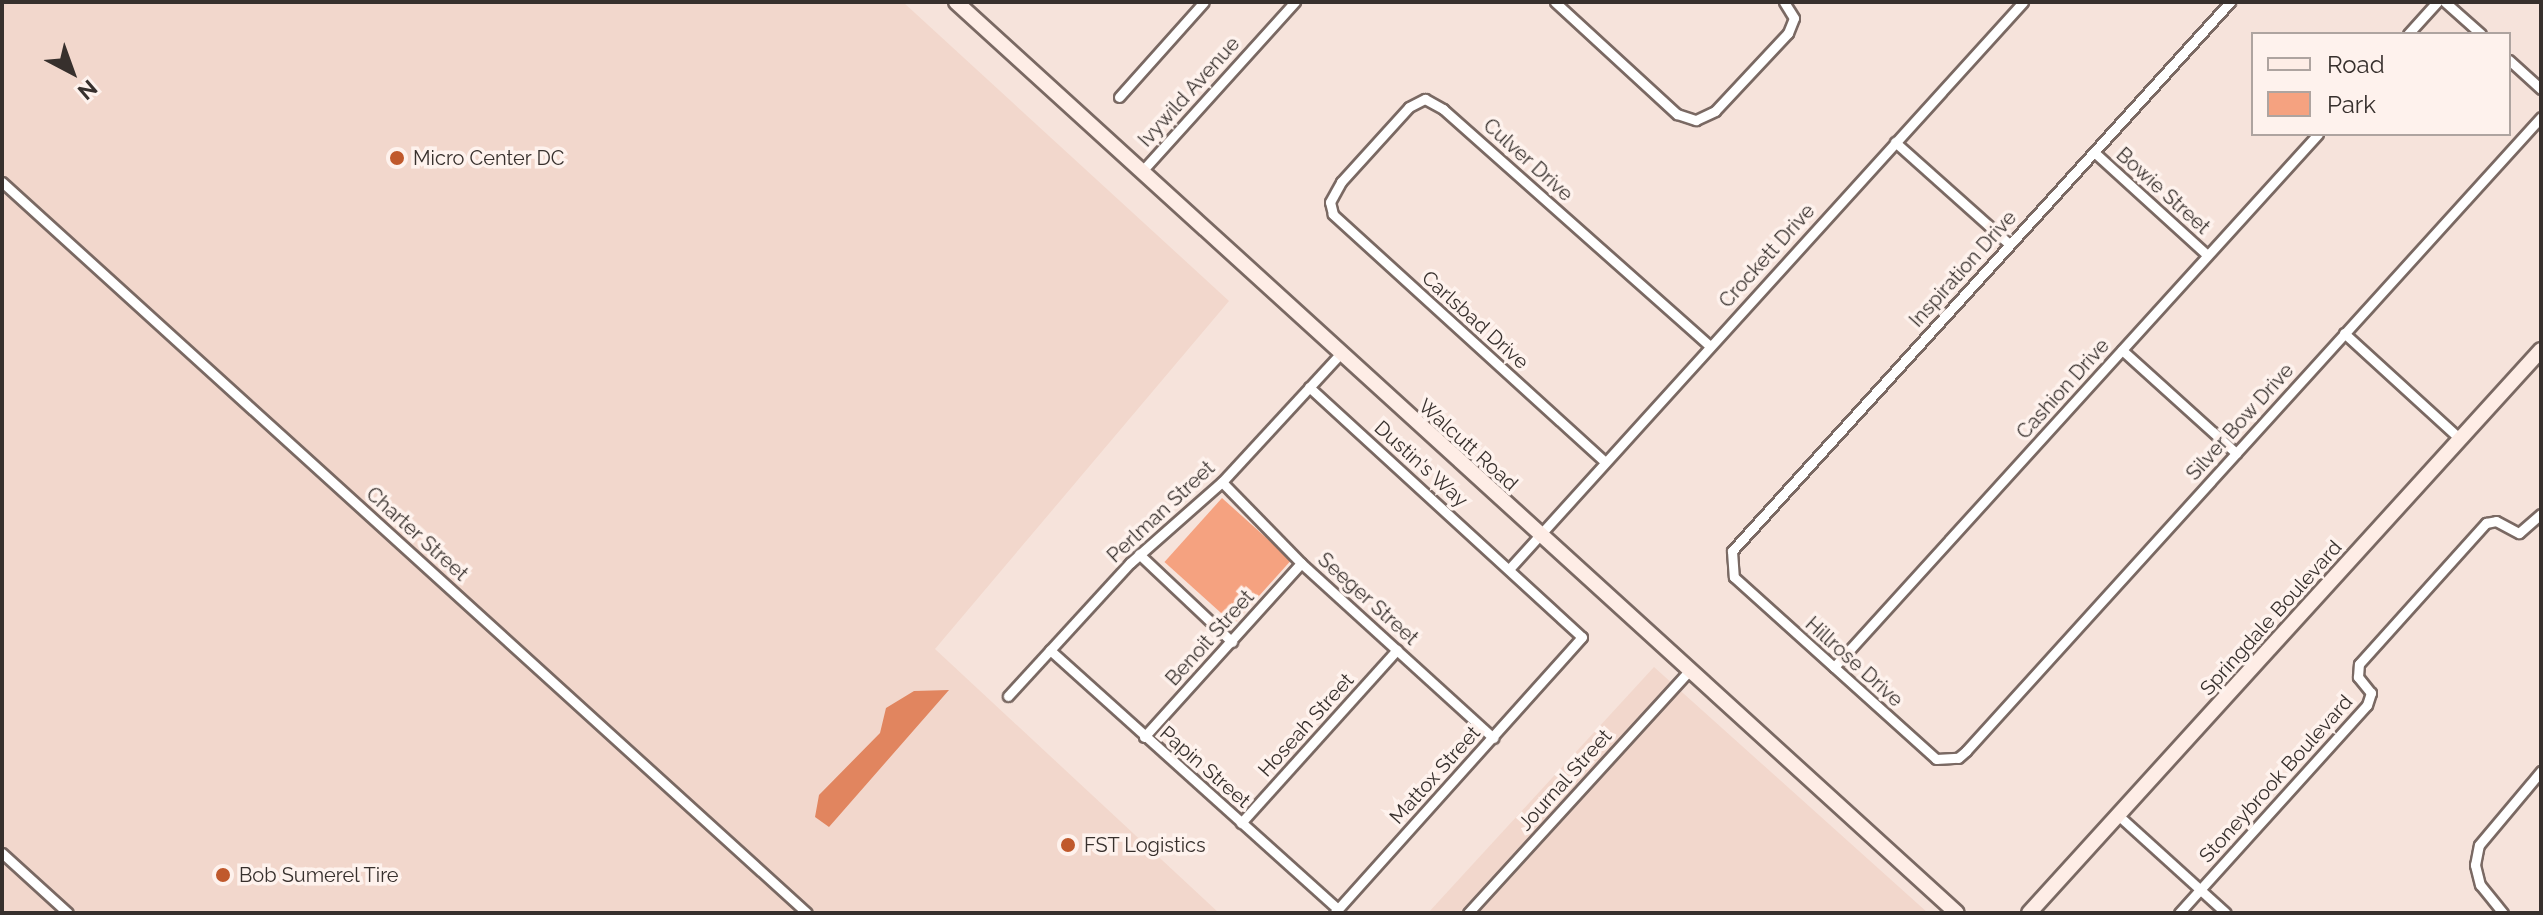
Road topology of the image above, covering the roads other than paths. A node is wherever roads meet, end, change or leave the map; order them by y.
1 (956, 2) edge
2 (1204, 2) edge
3 (1295, 2) edge
4 (1555, 2) edge
5 (2230, 2) edge
6 (2437, 2) edge
7 (2445, 2) edge
8 (1784, 3) edge
9 (2018, 4) edge
10 (2410, 32) edge
11 (2479, 32) edge
12 (2511, 62) edge
13 (2541, 89) edge
14 (1119, 97) dead end
15 (2541, 117) edge
16 (2316, 136) edge
17 (1895, 142) junction
18 (2094, 152) junction
19 (1143, 170) junction
20 (2, 182) edge
21 (1330, 202) joint
22 (2009, 244) junction
23 (2207, 255) junction
24 (2344, 333) junction
25 (1710, 346) junction
26 (2122, 350) junction
27 (2541, 350) edge
28 (1339, 355) junction
29 (1309, 387) junction
30 (2460, 439) junction
31 (2236, 453) junction
32 (1604, 461) junction
33 (1222, 482) junction
34 (2541, 514) edge
35 (1539, 535) junction
36 (1139, 554) junction
37 (1301, 563) junction
38 (1730, 564) joint
39 (1510, 568) junction
40 (1232, 642) junction
41 (1050, 650) junction
42 (1397, 650) junction
43 (1563, 661) joint
44 (1834, 667) junction
45 (1689, 671) junction
46 (1008, 696) dead end
47 (1144, 737) junction
48 (1493, 738) junction
49 (1966, 751) joint
50 (2541, 771) edge
51 (2119, 816) junction
52 (1241, 823) junction
53 (2, 853) edge
54 (2200, 890) junction
55 (1336, 911) edge
56 (68, 913) edge
57 (807, 913) edge
58 (1468, 913) edge
59 (1957, 913) edge
60 (2029, 913) edge
61 (2179, 913) edge
62 (2226, 913) edge
63 (2503, 913) edge

1 - 19 street, Walcutt Road
2 - 14 street
3 - 19 street, Ivywild Avenue
4 - 8 street
5 - 18 street, Inspiration Drive
6 - 10 street
7 - 11 street
9 - 17 street, Crockett Drive
12 - 13 street
15 - 24 street, Silver Bow Drive
16 - 23 street, Cashion Drive
17 - 22 street
17 - 25 street, Crockett Drive
18 - 22 street, Inspiration Drive
18 - 23 street, Bowie Street
19 - 28 street, Walcutt Road
20 - 57 street, Charter Street
21 - 25 street, Culver Drive
21 - 32 street, Carlsbad Drive
22 - 38 street, Inspiration Drive
23 - 26 street, Cashion Drive
24 - 30 street
24 - 31 street, Silver Bow Drive
25 - 32 street, Crockett Drive
26 - 31 street
26 - 44 street, Cashion Drive
27 - 30 street, Springdale Boulevard
28 - 29 street, Perlman Street
28 - 35 street, Walcutt Road
29 - 33 street, Perlman Street
29 - 39 street, Dustin's Way
30 - 51 street, Springdale Boulevard
31 - 49 street, Silver Bow Drive
32 - 35 street, Crockett Drive
33 - 36 street, Perlman Street
33 - 37 street, Seeger Street
34 - 54 street, Stoneybrook Boulevard
35 - 39 street
35 - 45 street, Walcutt Road
36 - 40 street
36 - 41 street, Perlman Street
37 - 40 street, Benoit Street
37 - 42 street, Seeger Street
38 - 44 street, Hillrose Drive
39 - 43 street, Dustin's Way
40 - 47 street, Benoit Street
41 - 46 street, Perlman Street
41 - 47 street, Papin Street
42 - 48 street, Seeger Street
42 - 52 street, Hoseah Street
43 - 48 street, Mattox Street
44 - 49 street, Hillrose Drive
45 - 58 street, Journal Street
45 - 59 street, Walcutt Road
47 - 52 street, Papin Street
48 - 55 street, Mattox Street
50 - 63 street
51 - 54 street, Stoneybrook Boulevard
51 - 60 street, Springdale Boulevard
52 - 55 street, Papin Street
53 - 56 street
54 - 61 street, Stoneybrook Boulevard
54 - 62 street, Stoneybrook Boulevard

